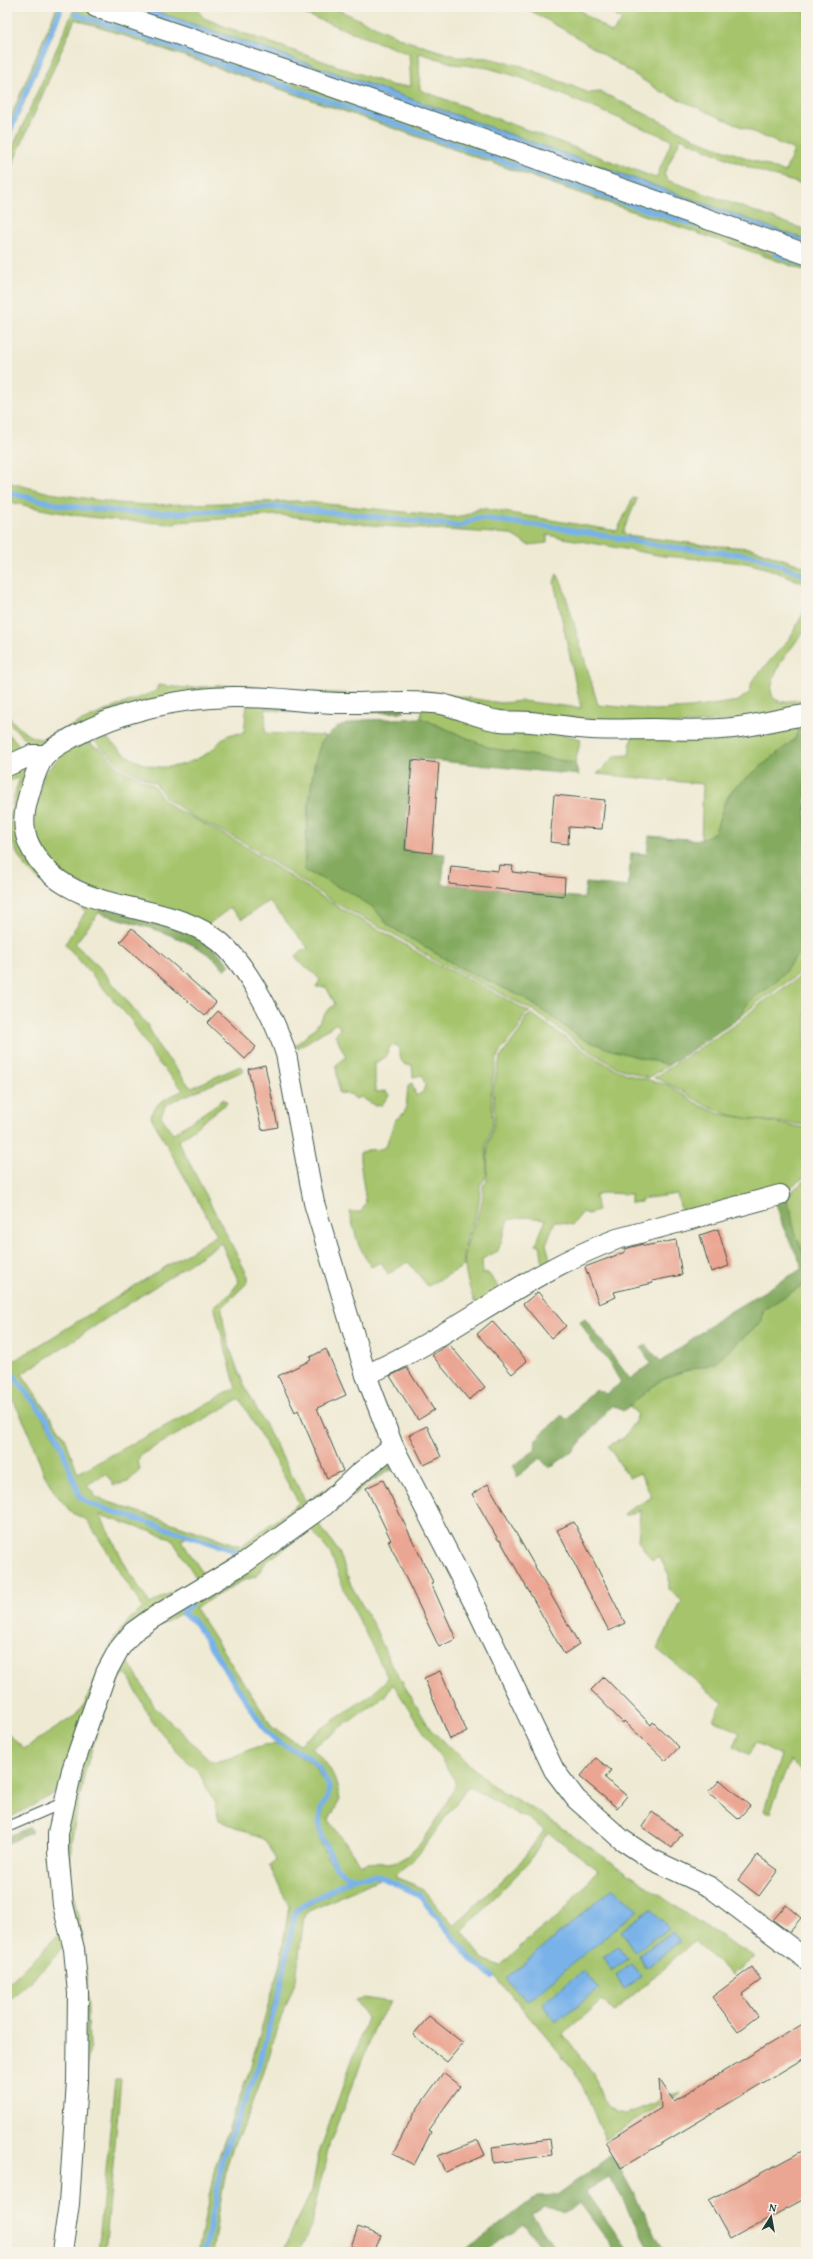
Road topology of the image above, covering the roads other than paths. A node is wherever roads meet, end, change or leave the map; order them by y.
1 (96, 7) edge
2 (806, 254) edge
3 (806, 715) edge
4 (46, 755) junction
5 (7, 766) edge
6 (780, 1195) dead end
7 (366, 1375) junction
8 (393, 1446) junction
9 (65, 1802) junction
10 (7, 1827) edge
11 (806, 1959) edge
12 (62, 2252) edge

1 - 2 street
3 - 4 street
4 - 5 street
4 - 7 street
6 - 7 street
7 - 8 street
8 - 9 street
8 - 11 street
9 - 10 lane
9 - 12 street

